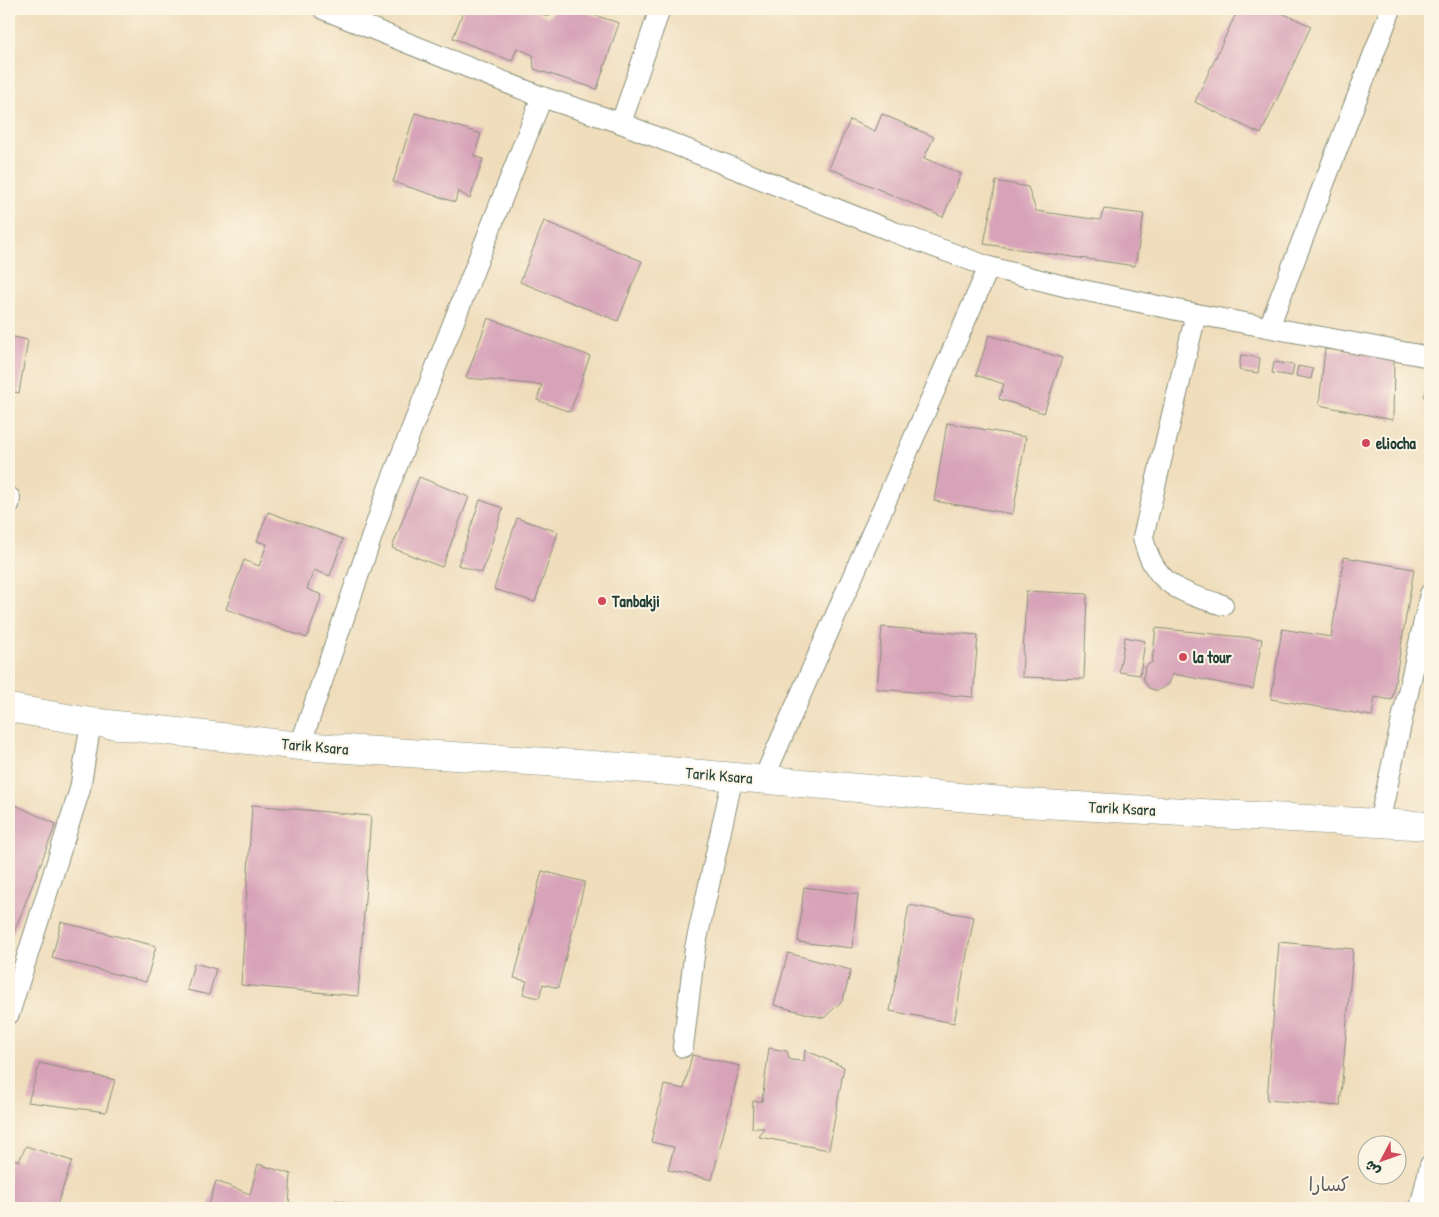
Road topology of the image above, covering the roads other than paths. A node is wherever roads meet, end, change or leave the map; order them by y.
1 (322, 9) edge
2 (660, 9) edge
3 (1391, 9) edge
4 (542, 97) junction
5 (621, 124) junction
6 (989, 267) junction
7 (1196, 314) junction
8 (1269, 327) junction
9 (1430, 357) edge
10 (1430, 594) edge
11 (1223, 605) dead end
12 (9, 708) edge
13 (91, 722) junction
14 (300, 746) junction
15 (733, 776) junction
16 (764, 778) junction
17 (1379, 823) junction
18 (1430, 826) edge
19 (9, 1014) edge
20 (683, 1047) dead end
21 (1430, 1165) edge
22 (1420, 1208) edge

1 - 4 street
2 - 5 street
3 - 8 street
4 - 5 street
4 - 14 street
5 - 6 street
6 - 7 street
6 - 16 street
7 - 8 street
7 - 11 street
8 - 9 street
10 - 17 street
12 - 13 main road, Tarik Ksara
13 - 14 main road, Tarik Ksara
13 - 19 street
14 - 15 main road, Tarik Ksara
15 - 16 main road, Tarik Ksara
15 - 20 street
16 - 17 main road, Tarik Ksara
17 - 18 main road, Tarik Ksara
21 - 22 street

